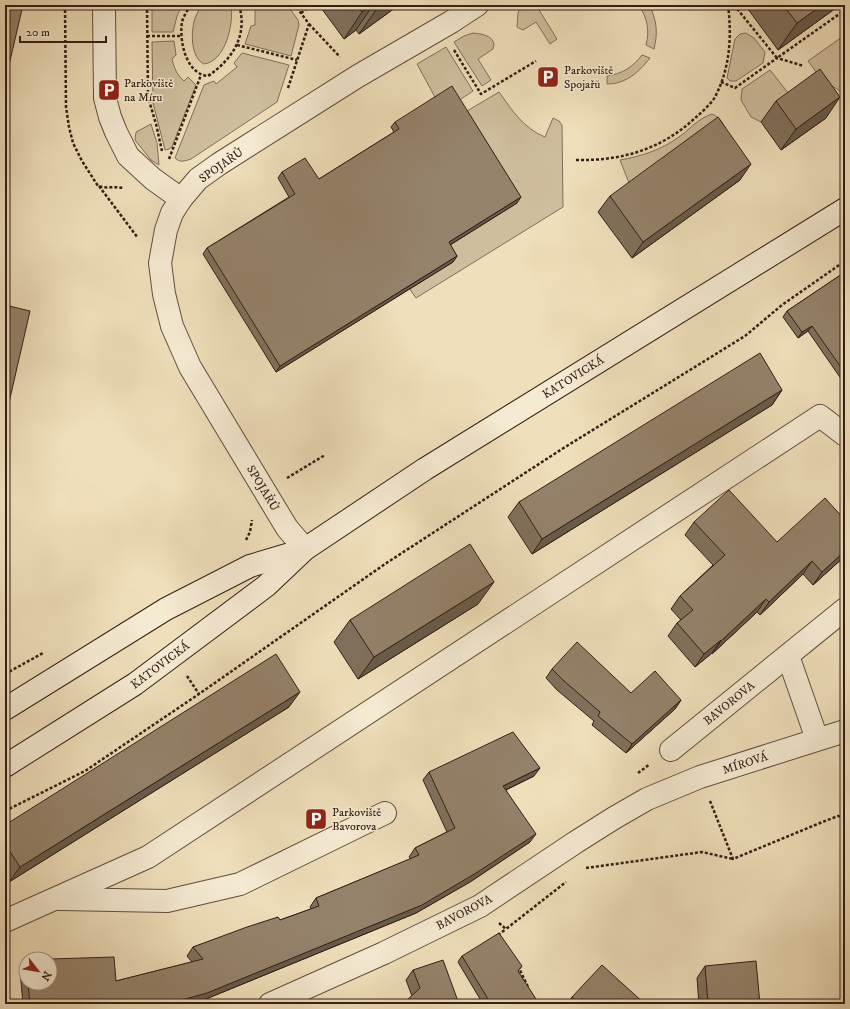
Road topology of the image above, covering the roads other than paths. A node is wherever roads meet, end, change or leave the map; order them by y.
1 (104, 5) edge
2 (477, 5) edge
3 (181, 199) junction
4 (845, 209) edge
5 (845, 435) edge
6 (305, 549) junction
7 (845, 609) edge
8 (788, 656) junction
9 (5, 709) edge
10 (845, 731) edge
11 (818, 739) junction
12 (670, 750) dead end
13 (5, 766) edge
14 (647, 799) joint
15 (384, 813) dead end
16 (54, 899) junction
17 (5, 921) edge
18 (270, 1004) edge

1 - 3 street
2 - 3 street, SPOJAŘŮ
3 - 6 street, SPOJAŘŮ
4 - 6 street, KATOVICKÁ
5 - 16 street
6 - 9 street, KATOVICKÁ
6 - 13 street, KATOVICKÁ
7 - 8 street, BAVOROVA
8 - 11 street
8 - 12 street, BAVOROVA
10 - 11 street, MÍROVÁ
11 - 14 street, MÍROVÁ
14 - 18 street, BAVOROVA
15 - 16 street
16 - 17 street

